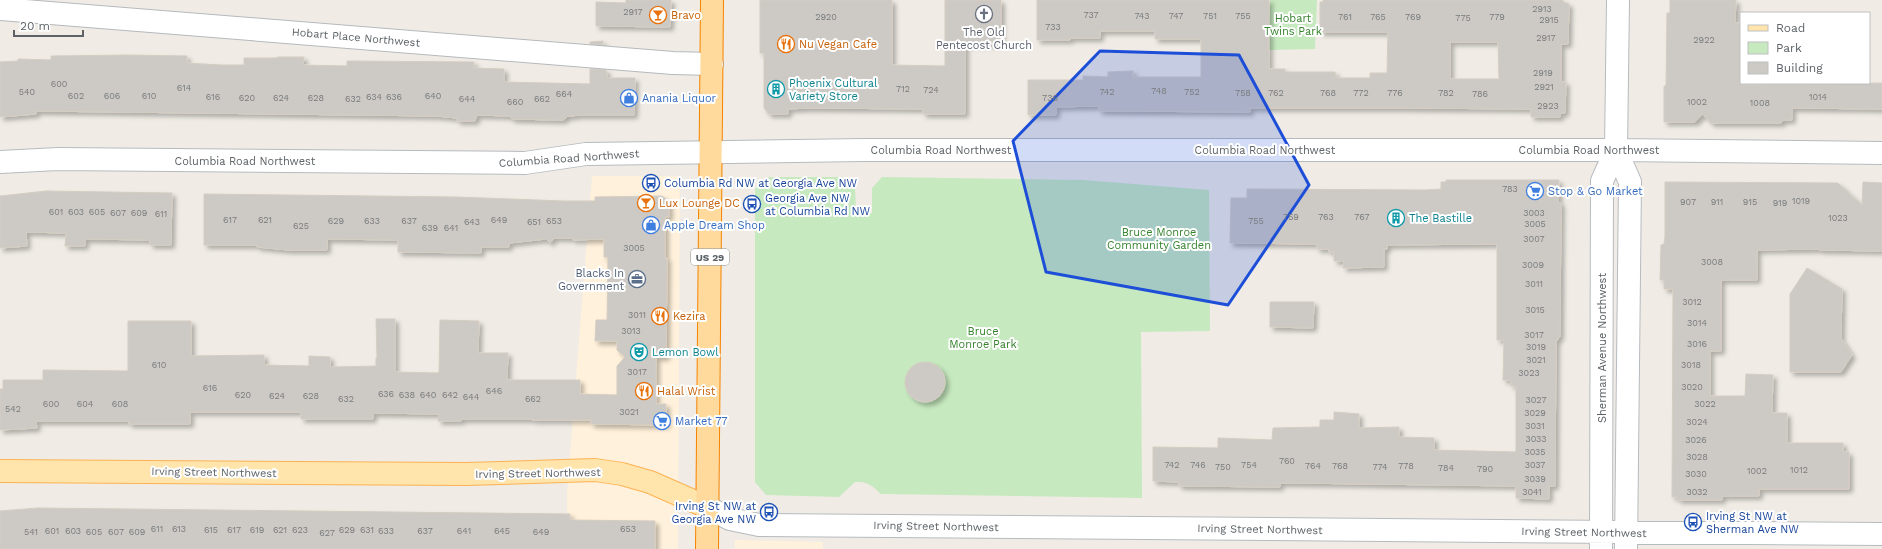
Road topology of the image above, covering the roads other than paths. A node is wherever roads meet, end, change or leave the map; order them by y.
1 (712, 0) edge
2 (1618, 0) edge
3 (0, 9) edge
4 (712, 64) junction
5 (1616, 150) junction
6 (711, 151) junction
7 (1882, 153) edge
8 (0, 162) edge
9 (0, 471) edge
10 (708, 506) junction
11 (1882, 534) edge
12 (1601, 541) edge
13 (1626, 541) edge
14 (707, 549) edge

1 - 4 highway, US 29
2 - 5 main road, Sherman Avenue Northwest
3 - 4 main road, Hobart Place Northwest
4 - 6 highway, US 29
5 - 6 main road, Columbia Road Northwest
5 - 7 main road, Columbia Road Northwest
5 - 12 main road, Sherman Avenue Northwest
5 - 13 main road, Sherman Avenue Northwest
6 - 8 main road, Columbia Road Northwest
6 - 10 highway, US 29
9 - 10 main road, Irving Street Northwest
10 - 12 main road, Irving Street Northwest
10 - 14 highway, US 29
11 - 13 main road, Irving Street Northwest
12 - 13 main road, Irving Street Northwest

